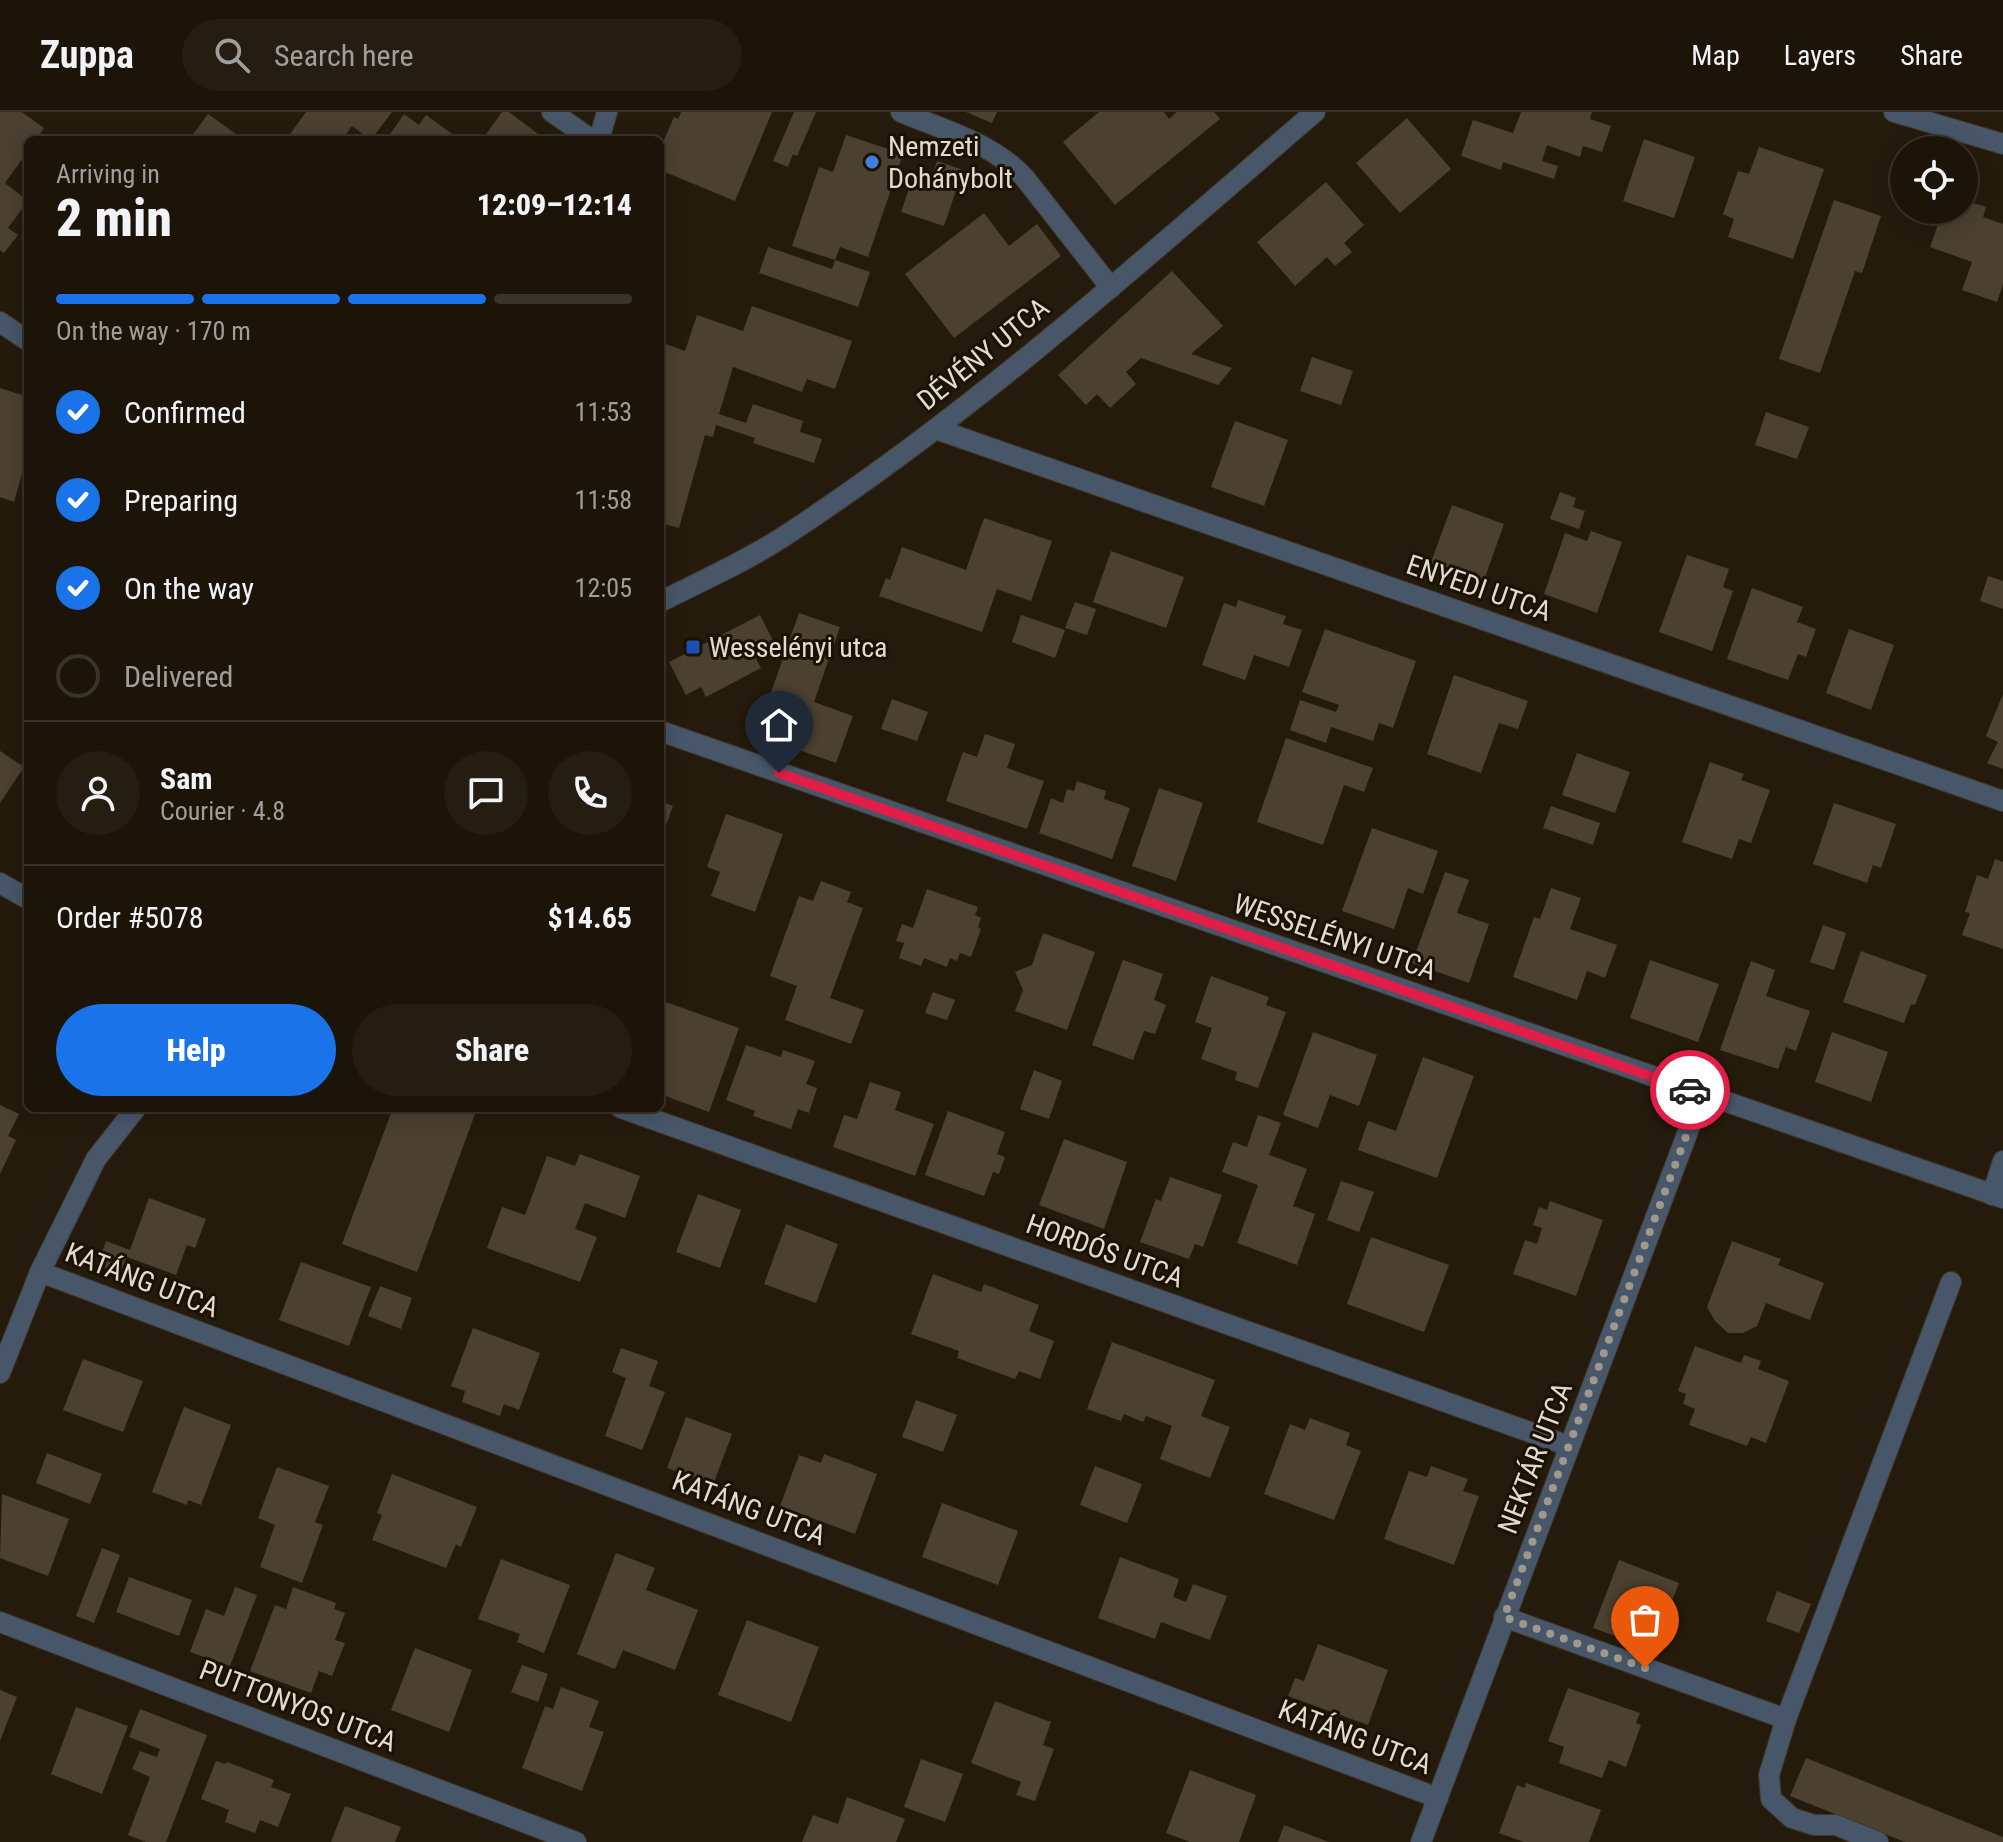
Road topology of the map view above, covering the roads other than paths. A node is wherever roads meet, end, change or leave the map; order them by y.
1 (552, 112) edge
2 (607, 112) edge
3 (901, 112) edge
4 (1315, 112) edge
5 (1894, 112) edge
6 (586, 136) edge
7 (600, 136) edge
8 (2003, 144) edge
9 (1111, 288) junction
10 (0, 322) edge
11 (24, 338) edge
12 (936, 429) junction
13 (664, 600) edge
14 (664, 732) edge
15 (2003, 801) edge
16 (0, 883) edge
17 (24, 897) edge
18 (1702, 1094) junction
19 (133, 1112) edge
20 (632, 1112) edge
21 (2003, 1161) edge
22 (1998, 1196) edge
23 (40, 1272) junction
24 (1951, 1282) dead end
25 (0, 1373) edge
26 (1569, 1446) junction
27 (1504, 1617) junction
28 (0, 1622) edge
29 (1786, 1719) junction
30 (1438, 1798) junction
31 (576, 1842) edge
32 (1421, 1842) edge
33 (1878, 1842) edge

1 - 6 street
2 - 7 street
3 - 9 street
4 - 9 street, DÉVÉNY UTCA
5 - 8 street
9 - 12 street, DÉVÉNY UTCA
10 - 11 street
12 - 13 street, DÉVÉNY UTCA
12 - 15 street, ENYEDI UTCA
14 - 18 street, WESSELÉNYI UTCA
16 - 17 street
18 - 22 street, WESSELÉNYI UTCA
18 - 26 street, NEKTÁR UTCA
19 - 23 street
20 - 26 street, HORDÓS UTCA
21 - 22 street
23 - 25 street
23 - 30 street, KATÁNG UTCA
24 - 29 street
26 - 27 street, NEKTÁR UTCA
27 - 29 street
27 - 30 street, NEKTÁR UTCA
28 - 31 street, PUTTONYOS UTCA
29 - 33 street
30 - 32 street, NEKTÁR UTCA

